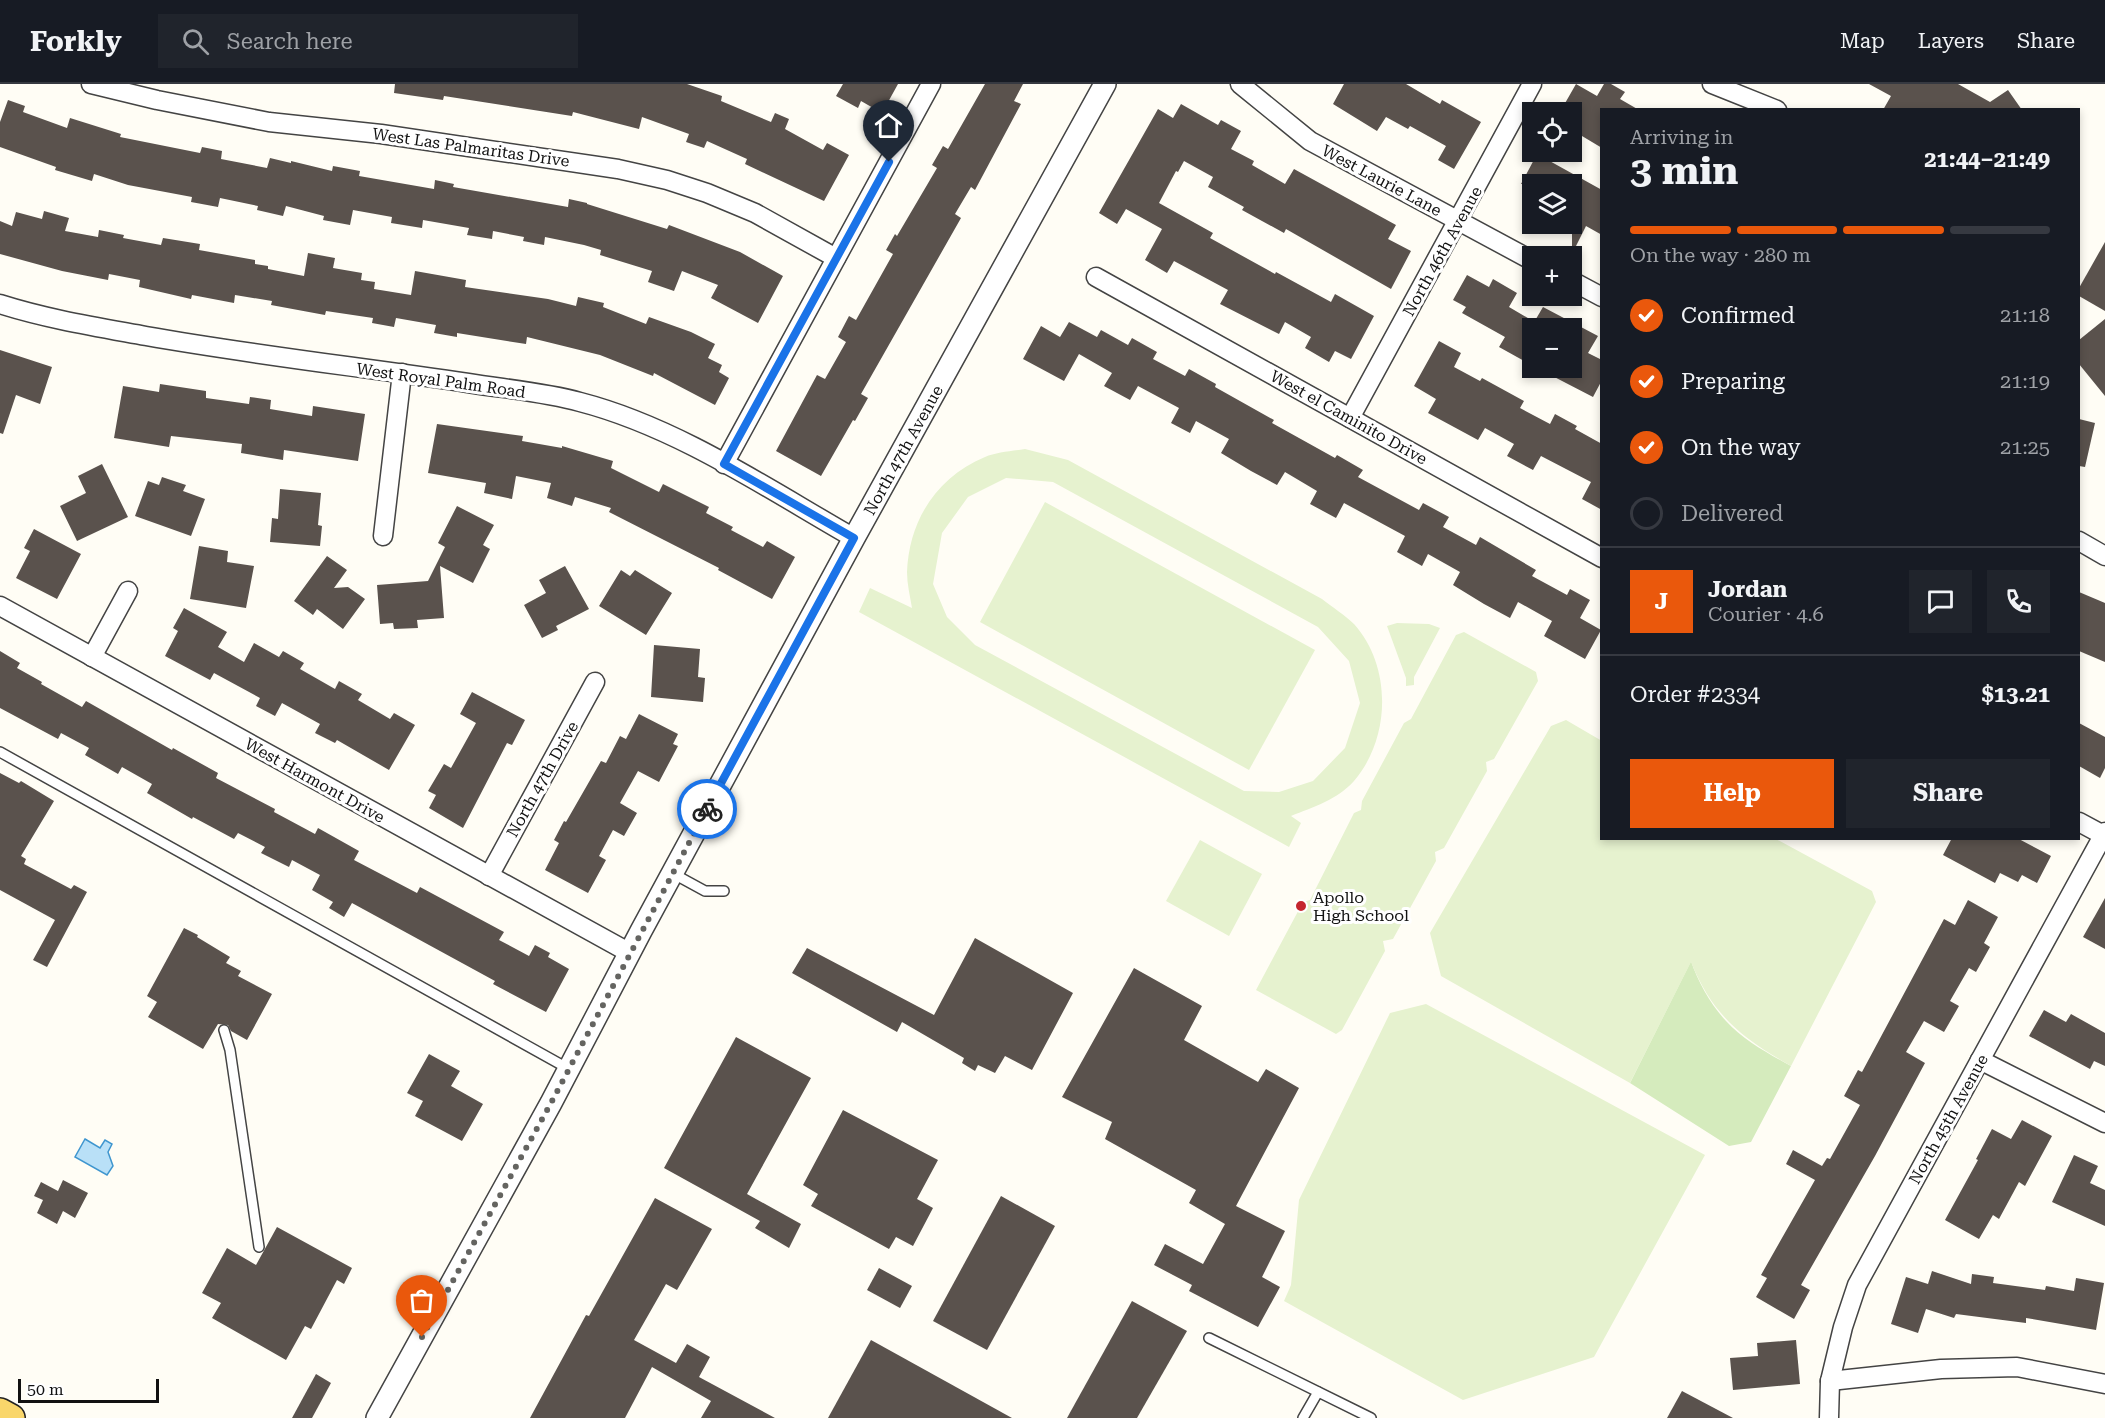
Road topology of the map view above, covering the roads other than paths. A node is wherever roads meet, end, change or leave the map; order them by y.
1 (91, 84) edge
2 (931, 84) edge
3 (1105, 84) edge
4 (1240, 84) edge
5 (1532, 84) edge
6 (1712, 84) edge
7 (1772, 108) edge
8 (1458, 221) junction
9 (1522, 255) edge
10 (836, 258) junction
11 (1096, 277) dead end
12 (1582, 286) edge
13 (1600, 296) edge
14 (0, 304) edge
15 (402, 373) junction
16 (1350, 418) junction
17 (724, 464) junction
18 (383, 536) dead end
19 (854, 538) junction
20 (2080, 542) edge
21 (2105, 556) edge
22 (1600, 557) edge
23 (128, 591) dead end
24 (0, 606) edge
25 (92, 657) junction
26 (595, 682) dead end
27 (0, 752) edge
28 (2080, 823) edge
29 (2104, 835) edge
30 (672, 873) junction
31 (489, 876) junction
32 (724, 891) dead end
33 (630, 953) junction
34 (224, 1030) dead end
35 (1980, 1060) junction
36 (569, 1068) junction
37 (2105, 1123) edge
38 (259, 1247) dead end
39 (1209, 1338) dead end
40 (1830, 1382) junction
41 (2105, 1384) edge
42 (1318, 1392) junction
43 (0, 1412) edge
44 (11, 1418) edge
45 (377, 1418) edge
46 (1303, 1418) edge
47 (1371, 1418) edge
48 (1829, 1418) edge

1 - 10 street, West Las Palmaritas Drive
2 - 10 street
3 - 19 street, North 47th Avenue
4 - 8 street, West Laurie Lane
5 - 8 street, North 46th Avenue
6 - 7 street
8 - 9 street, West Laurie Lane
8 - 16 street, North 46th Avenue
10 - 17 street
11 - 16 street, West el Caminito Drive
12 - 13 street
14 - 15 street, West Royal Palm Road
15 - 17 street, West Royal Palm Road
15 - 18 street
16 - 22 street, West el Caminito Drive
17 - 19 street, West Royal Palm Road
19 - 30 street, North 47th Avenue
20 - 21 street
23 - 25 street
24 - 25 street, West Harmont Drive
25 - 31 street, West Harmont Drive
26 - 31 street, North 47th Drive
27 - 36 lane
28 - 29 street
29 - 35 street, North 45th Avenue
30 - 32 lane
30 - 33 street, North 47th Avenue
31 - 33 street, West Harmont Drive
33 - 36 street, North 47th Avenue
34 - 38 lane
35 - 37 street
35 - 40 street, North 45th Avenue
36 - 45 street, North 47th Avenue
39 - 42 lane
40 - 41 street
40 - 48 street, North 45th Avenue
42 - 46 lane
42 - 47 lane
43 - 44 main road

